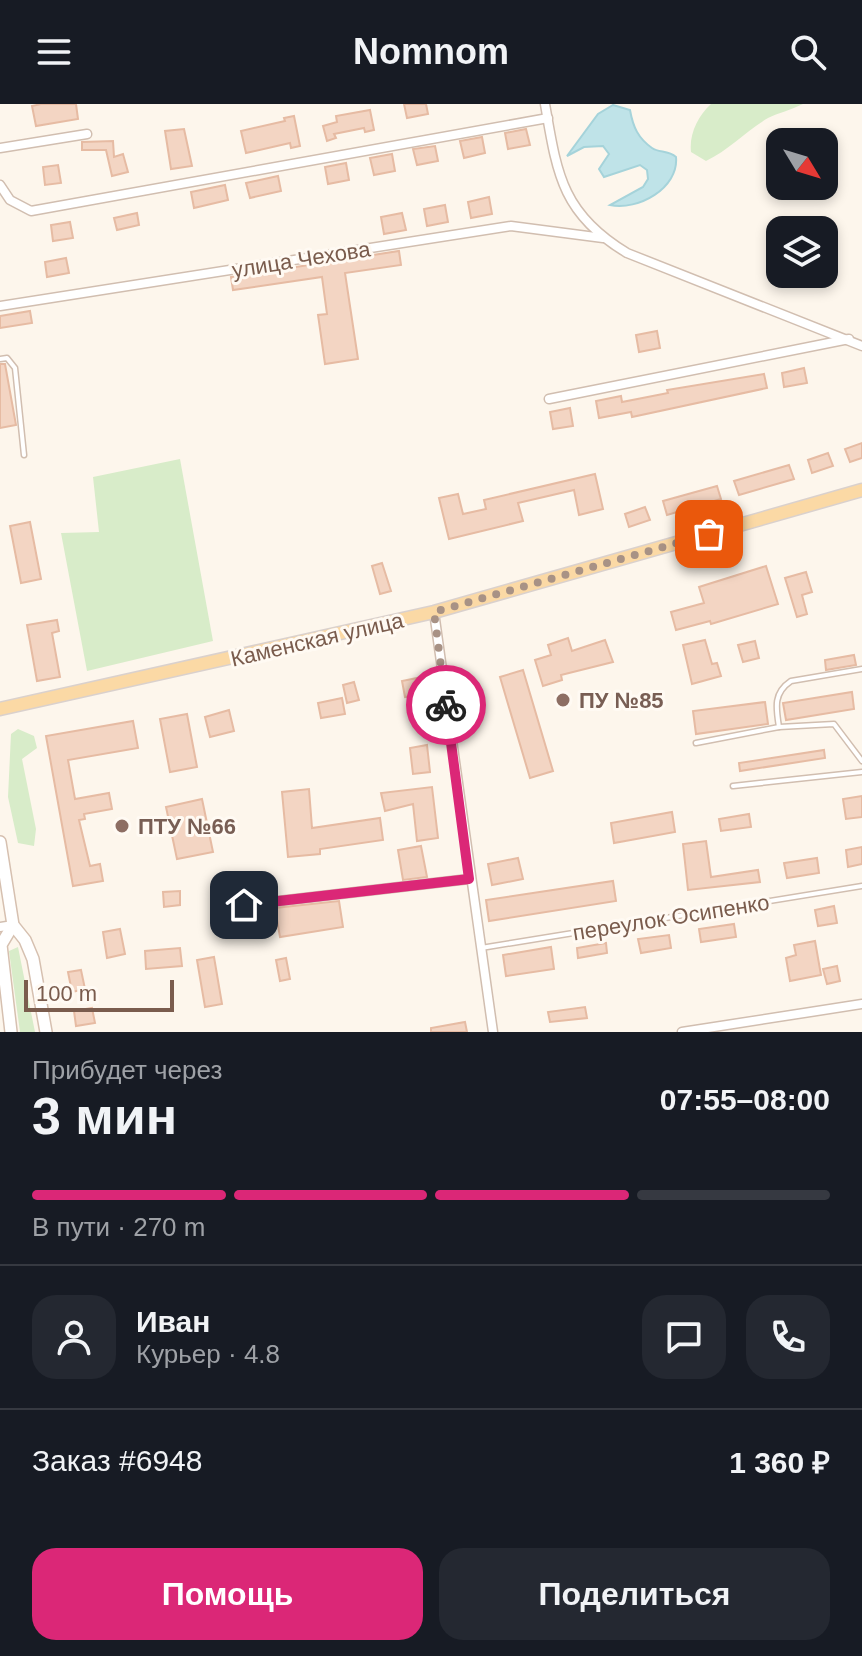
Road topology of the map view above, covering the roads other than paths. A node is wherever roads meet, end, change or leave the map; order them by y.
1 (545, 104) edge
2 (548, 118) junction
3 (87, 134) dead end
4 (0, 148) edge
5 (0, 185) edge
6 (603, 238) junction
7 (0, 306) edge
8 (850, 339) junction
9 (862, 346) edge
10 (0, 359) edge
11 (549, 399) dead end
12 (24, 455) dead end
13 (862, 490) edge
14 (434, 612) junction
15 (862, 669) edge
16 (0, 709) edge
17 (779, 727) junction
18 (696, 743) dead end
19 (862, 761) edge
20 (862, 772) edge
21 (733, 786) dead end
22 (0, 842) edge
23 (469, 879) junction
24 (862, 886) edge
25 (244, 905) dead end
26 (13, 925) junction
27 (0, 927) edge
28 (480, 948) junction
29 (862, 1004) edge
30 (11, 1032) edge
31 (46, 1032) edge
32 (493, 1032) edge
33 (682, 1032) edge

1 - 2 street
2 - 5 street
2 - 6 street
3 - 4 street
6 - 7 street, улица Чехова
6 - 8 street
8 - 9 street
8 - 11 street
10 - 12 lane
13 - 14 main road, Каменская улица
14 - 16 main road, Каменская улица
14 - 23 street
15 - 17 lane
17 - 18 lane
17 - 19 lane
20 - 21 lane
22 - 26 street
23 - 25 street
23 - 28 street
24 - 28 lane, переулок Осипенко
26 - 27 street
26 - 30 street
26 - 31 street
28 - 32 street
29 - 33 street

